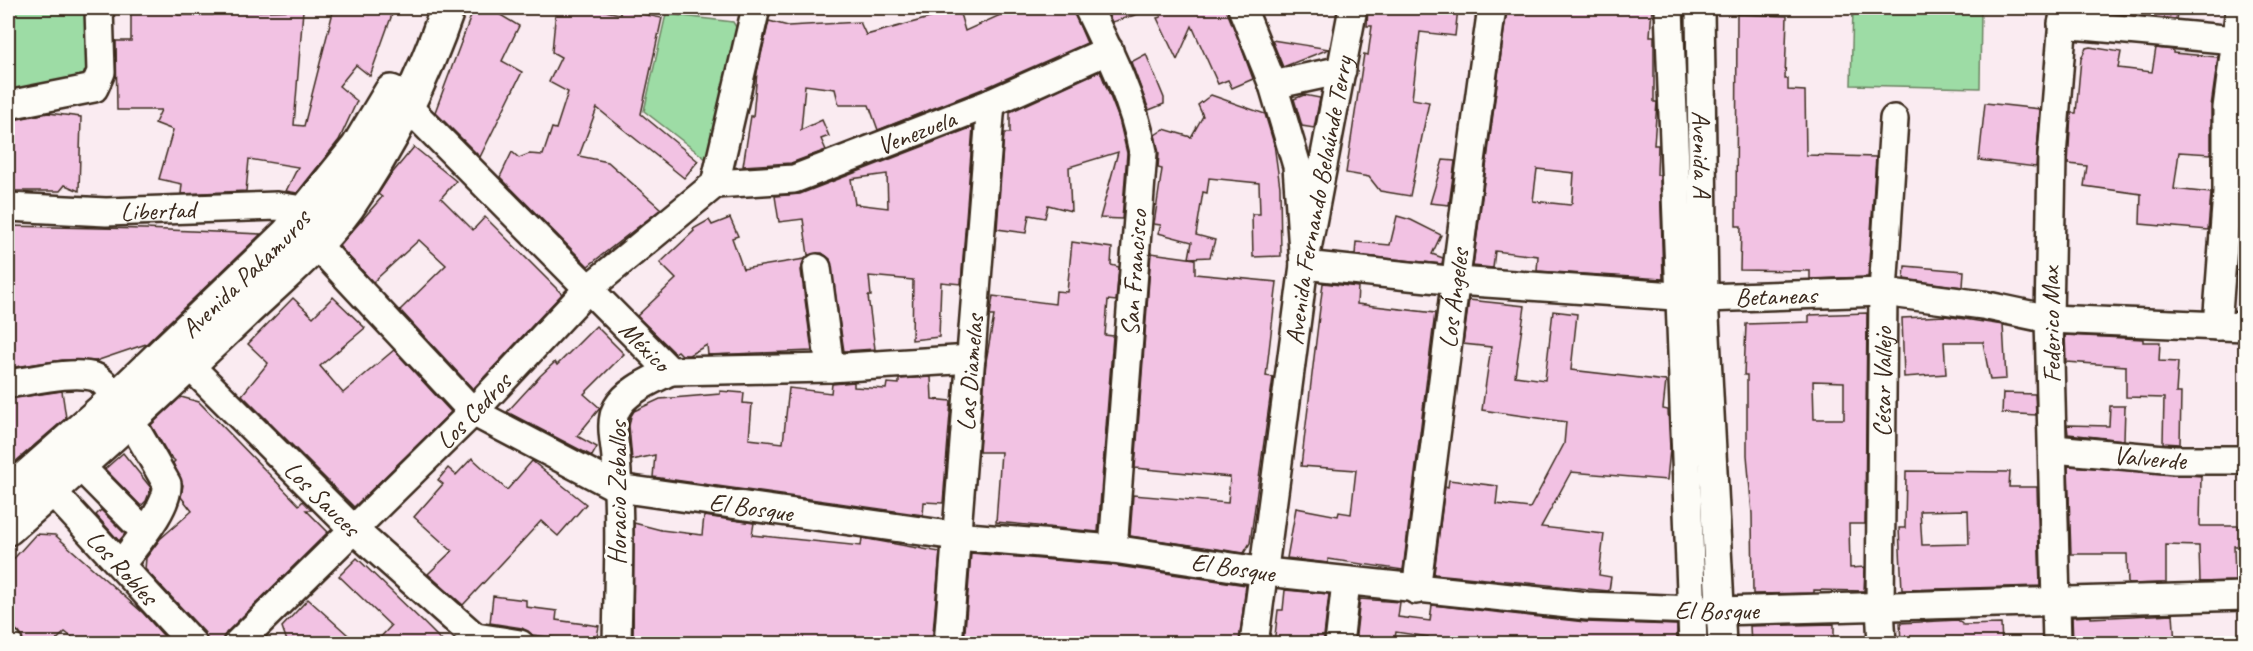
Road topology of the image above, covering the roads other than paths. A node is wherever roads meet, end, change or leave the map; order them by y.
1 (99, 8) edge
2 (426, 8) edge
3 (448, 8) edge
4 (756, 8) edge
5 (1088, 8) edge
6 (1242, 8) edge
7 (1353, 8) edge
8 (1492, 8) edge
9 (1669, 8) edge
10 (1700, 8) edge
11 (2240, 8) edge
12 (2063, 16) edge
13 (2241, 40) edge
14 (1109, 50) junction
15 (1342, 70) junction
16 (1273, 85) junction
17 (992, 103) junction
18 (8, 105) edge
19 (407, 106) junction
20 (1894, 119) dead end
21 (715, 184) junction
22 (2236, 194) edge
23 (8, 207) edge
24 (309, 211) junction
25 (316, 244) junction
26 (1304, 265) junction
27 (817, 268) dead end
28 (1457, 281) junction
29 (588, 289) junction
30 (1883, 292) junction
31 (1691, 297) junction
32 (2049, 319) junction
33 (2217, 326) junction
34 (2246, 327) edge
35 (971, 358) junction
36 (176, 359) junction
37 (830, 368) junction
38 (670, 371) junction
39 (8, 384) edge
40 (122, 409) junction
41 (473, 412) junction
42 (2054, 449) junction
43 (2246, 460) edge
44 (79, 465) junction
45 (618, 488) junction
46 (51, 490) junction
47 (8, 494) edge
48 (8, 528) edge
49 (352, 528) junction
50 (145, 532) junction
51 (956, 536) junction
52 (1113, 549) junction
53 (122, 563) junction
54 (1266, 572) junction
55 (1346, 582) junction
56 (1416, 590) junction
57 (2246, 596) edge
58 (2058, 600) junction
59 (1880, 607) junction
60 (1707, 611) junction
61 (479, 640) edge
62 (193, 644) edge
63 (237, 644) edge
64 (520, 644) edge
65 (617, 644) edge
66 (948, 644) edge
67 (1254, 644) edge
68 (1339, 644) edge
69 (1693, 644) edge
70 (1722, 644) edge
71 (1882, 644) edge
72 (2057, 644) edge

1 - 18 street
2 - 24 highway, Avenida Pakamuros
3 - 19 highway
4 - 21 street
5 - 14 street, San Francisco
6 - 16 street
7 - 15 street, Avenida Fernando Belaúnde Terry
8 - 28 street, Los Ángeles
9 - 31 street, Avenida A
10 - 31 street, Avenida A
11 - 13 street
12 - 13 street
12 - 32 street, Federico Max
13 - 22 street
14 - 17 street, Venezuela
14 - 52 street, San Francisco
15 - 16 street
15 - 26 street, Avenida Fernando Belaúnde Terry
16 - 26 street
17 - 21 street, Venezuela
17 - 35 street, Las Diamelas
19 - 25 highway
19 - 29 street, México
20 - 30 street, César Vallejo
21 - 29 street, Los Cedros
22 - 33 street
23 - 24 street, Libertad
24 - 36 highway, Avenida Pakamuros
25 - 36 highway
25 - 41 street, El Bosque
26 - 28 street, Betaneas
26 - 54 street, Avenida Fernando Belaúnde Terry
27 - 37 street
28 - 31 street, Betaneas
28 - 56 street, Los Ángeles
29 - 38 street, México
29 - 41 street, Los Cedros
30 - 31 street, Betaneas
30 - 32 street, Betaneas
30 - 59 street, César Vallejo
31 - 60 street
32 - 33 street, Betaneas
32 - 42 street, Federico Max
33 - 34 street, Betaneas
35 - 37 street, México
35 - 51 street, Las Diamelas
36 - 40 highway
36 - 49 street, Los Sauces
37 - 38 street, México
38 - 45 street, Horacio Zeballos
39 - 40 street
40 - 44 highway
40 - 47 highway
40 - 50 street
41 - 45 street, El Bosque
41 - 49 street, Los Cedros
42 - 43 street, Valverde
42 - 58 street, Federico Max
44 - 46 highway
44 - 50 street
45 - 51 street, El Bosque
45 - 65 street, Horacio Zeballos
46 - 48 highway
46 - 53 street, Los Robles
49 - 61 street, Los Sauces
49 - 63 street, Los Cedros
50 - 53 street
51 - 52 street, El Bosque
51 - 66 street, Las Diamelas
52 - 54 street, El Bosque
53 - 62 street, Los Robles
54 - 55 street, El Bosque
54 - 67 street, Avenida Fernando Belaúnde Terry
55 - 56 street, El Bosque
55 - 68 street
56 - 60 street, El Bosque
57 - 58 street, El Bosque
58 - 59 street, El Bosque
58 - 72 street, Federico Max
59 - 60 street, El Bosque
59 - 71 street, César Vallejo
60 - 69 street
60 - 70 street
61 - 64 street

